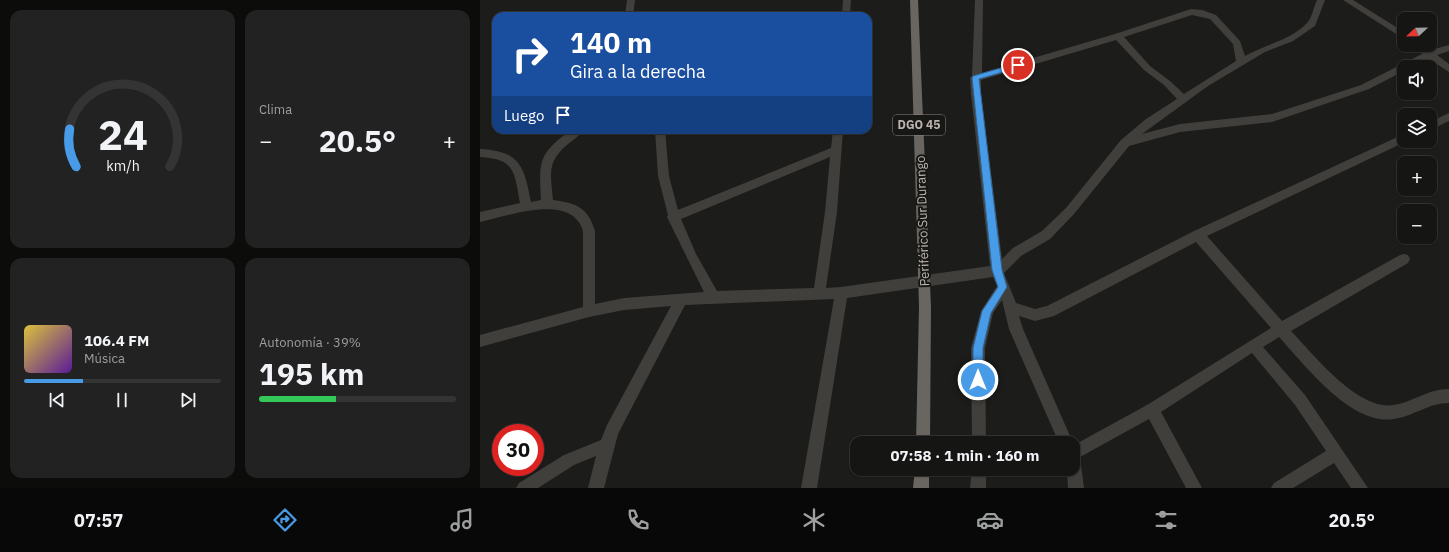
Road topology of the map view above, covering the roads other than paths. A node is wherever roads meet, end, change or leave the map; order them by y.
1 (631, 0) edge
2 (847, 0) edge
3 (914, 0) edge
4 (979, 0) edge
5 (1321, 0) edge
6 (1347, 0) edge
7 (630, 12) edge
8 (846, 12) edge
9 (1397, 32) edge
10 (1118, 36) junction
11 (1449, 48) edge
12 (1427, 52) edge
13 (1430, 54) junction
14 (1241, 62) junction
15 (1449, 69) edge
16 (976, 78) junction
17 (1182, 98) junction
18 (1449, 117) edge
19 (1437, 123) edge
20 (573, 134) edge
21 (659, 134) edge
22 (838, 134) edge
23 (1397, 141) edge
24 (1125, 143) junction
25 (837, 150) junction
26 (480, 154) edge
27 (547, 203) junction
28 (526, 208) junction
29 (480, 217) edge
30 (673, 217) junction
31 (1198, 235) junction
32 (1404, 259) dead end
33 (997, 270) junction
34 (1002, 287) junction
35 (841, 293) junction
36 (819, 294) junction
37 (713, 297) junction
38 (681, 300) junction
39 (1011, 307) junction
40 (589, 311) junction
41 (1280, 330) junction
42 (480, 341) edge
43 (1253, 345) junction
44 (1449, 396) edge
45 (1152, 410) junction
46 (923, 436) edge
47 (979, 436) edge
48 (1064, 436) edge
49 (606, 445) junction
50 (1080, 449) edge
51 (1336, 454) junction
52 (922, 476) edge
53 (979, 476) edge
54 (1075, 476) edge
55 (524, 488) edge
56 (596, 488) edge
57 (809, 488) edge
58 (921, 488) edge
59 (978, 488) edge
60 (1076, 488) edge
61 (1194, 488) edge
62 (1279, 488) edge
63 (1360, 488) edge

1 - 7 street
2 - 8 street
3 - 46 highway, Periférico Sur Durango / DGO 45
4 - 16 street
5 - 14 street
6 - 9 street
10 - 14 street
10 - 16 street
10 - 17 street
11 - 13 street
12 - 13 street
13 - 15 street
13 - 24 street
14 - 17 street
16 - 33 street
17 - 24 street
18 - 19 street
20 - 27 street
21 - 30 street
22 - 25 street
23 - 31 street
24 - 33 street
25 - 30 street
25 - 36 street
26 - 28 street
27 - 28 street
27 - 40 street
28 - 29 street
30 - 37 street
31 - 39 street
31 - 41 street
32 - 41 street
33 - 34 street
33 - 35 street
34 - 39 street
34 - 47 street
35 - 36 street
35 - 57 street
36 - 37 street
37 - 38 street
38 - 40 street
38 - 49 street
39 - 48 street
40 - 42 street
41 - 43 street
41 - 44 street
43 - 45 street
43 - 51 street
45 - 50 street
45 - 61 street
49 - 55 street
49 - 56 street
51 - 62 street
51 - 63 street
52 - 58 highway
53 - 59 street
54 - 60 street

